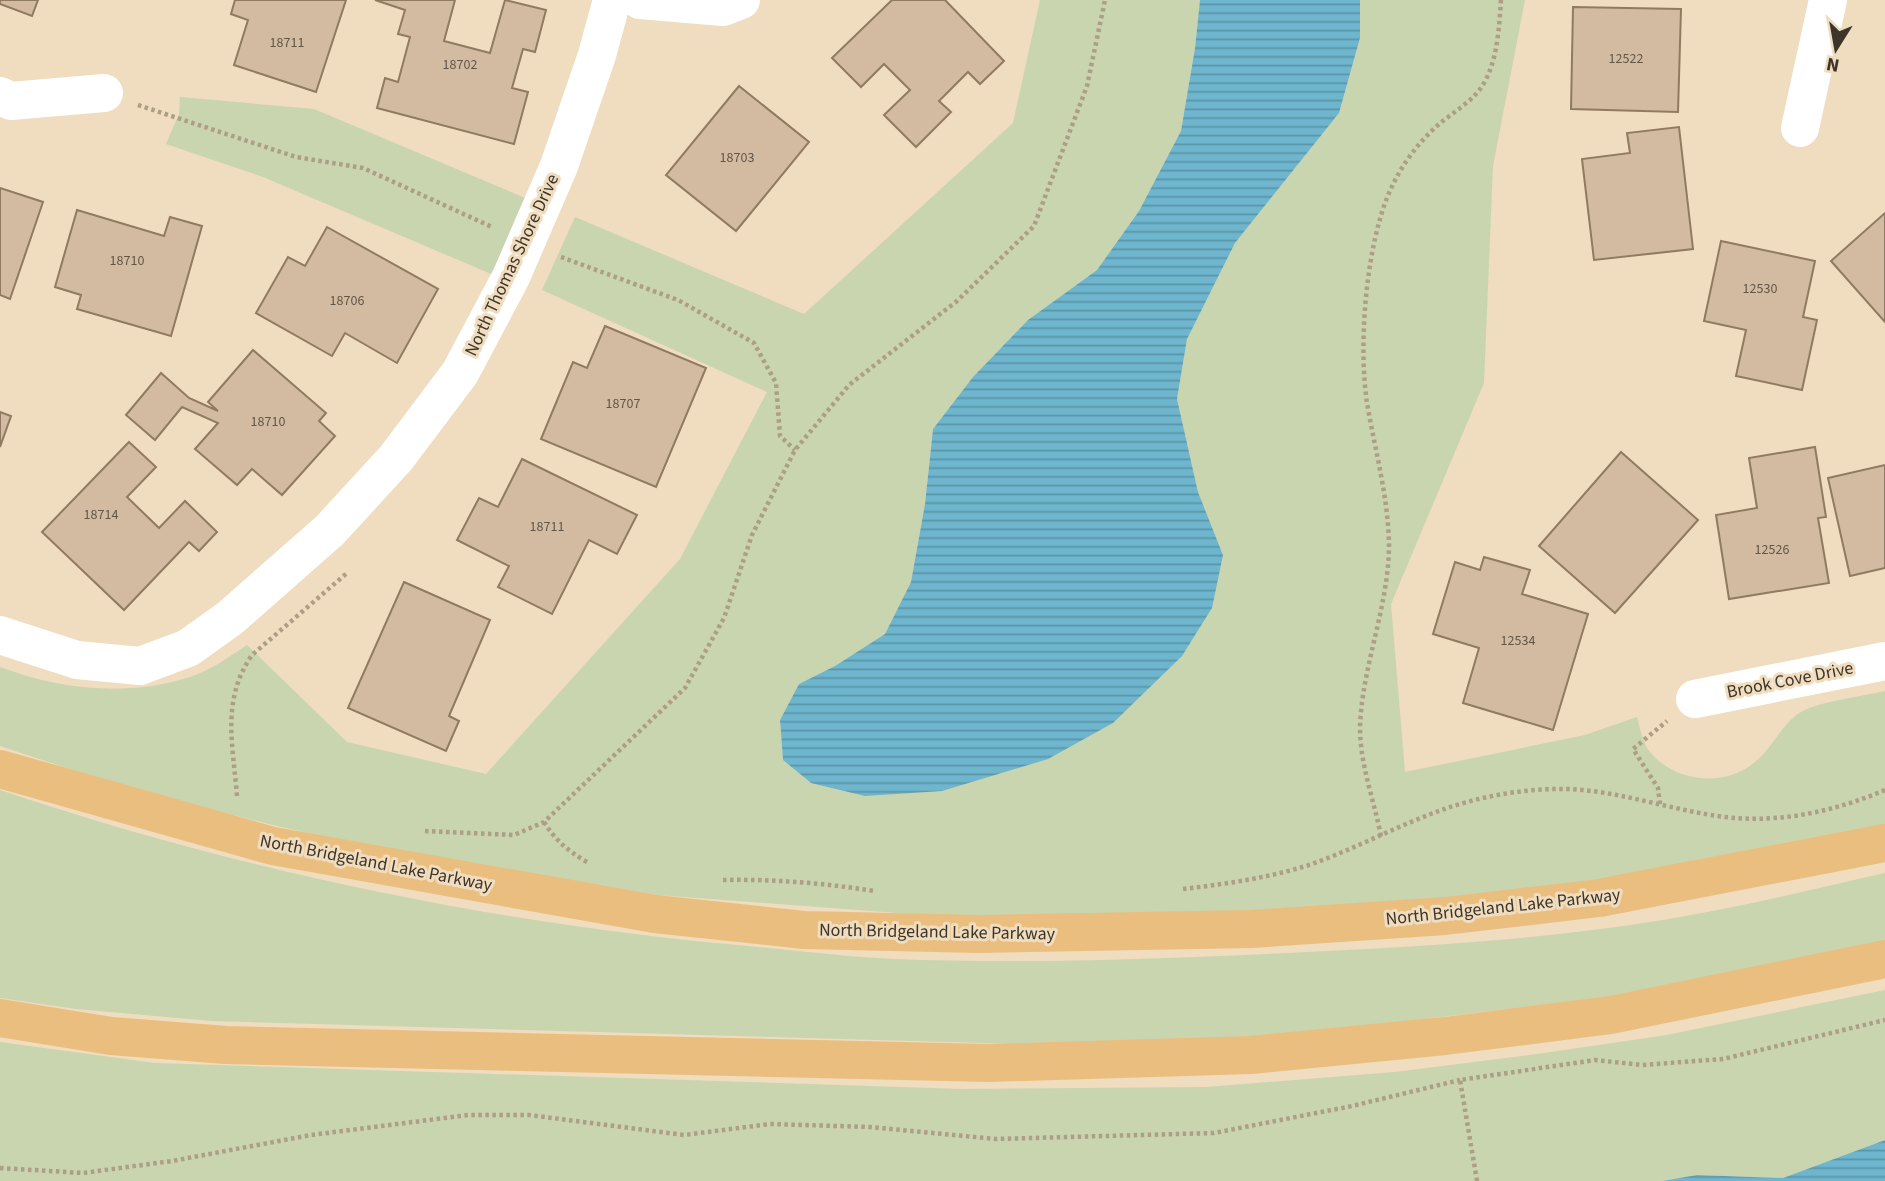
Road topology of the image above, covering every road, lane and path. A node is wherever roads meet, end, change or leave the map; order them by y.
1 (612, 0) edge
2 (640, 0) edge
3 (740, 0) edge
4 (1105, 0) edge
5 (1501, 0) edge
6 (1828, 0) edge
7 (104, 93) joint
8 (0, 96) edge
9 (1800, 128) dead end
10 (526, 243) junction
11 (795, 450) junction
12 (347, 573) dead end
13 (0, 635) edge
14 (1885, 661) edge
15 (1695, 699) joint
16 (0, 769) edge
17 (1885, 790) edge
18 (238, 802) dead end
19 (1660, 804) junction
20 (544, 822) junction
21 (415, 831) dead end
22 (1381, 836) junction
23 (1885, 843) edge
24 (599, 866) dead end
25 (721, 880) dead end
26 (1177, 890) dead end
27 (878, 891) dead end
28 (1885, 959) edge
29 (0, 1018) edge
30 (1885, 1020) edge
31 (1460, 1080) junction
32 (0, 1168) edge
33 (1477, 1181) edge

1 - 10 street, North Thomas Shore Drive
2 - 3 street
4 - 11 path
5 - 22 path
6 - 9 street
7 - 8 street
7 - 10 path
10 - 11 path
10 - 13 street, North Thomas Shore Drive
11 - 20 path
12 - 18 path
14 - 15 street, Brook Cove Drive
15 - 19 path
16 - 23 main road, North Bridgeland Lake Parkway
17 - 19 path
19 - 22 path
20 - 21 path
20 - 24 path
22 - 26 path
25 - 27 path
28 - 29 main road
30 - 31 path
31 - 32 path
31 - 33 path

